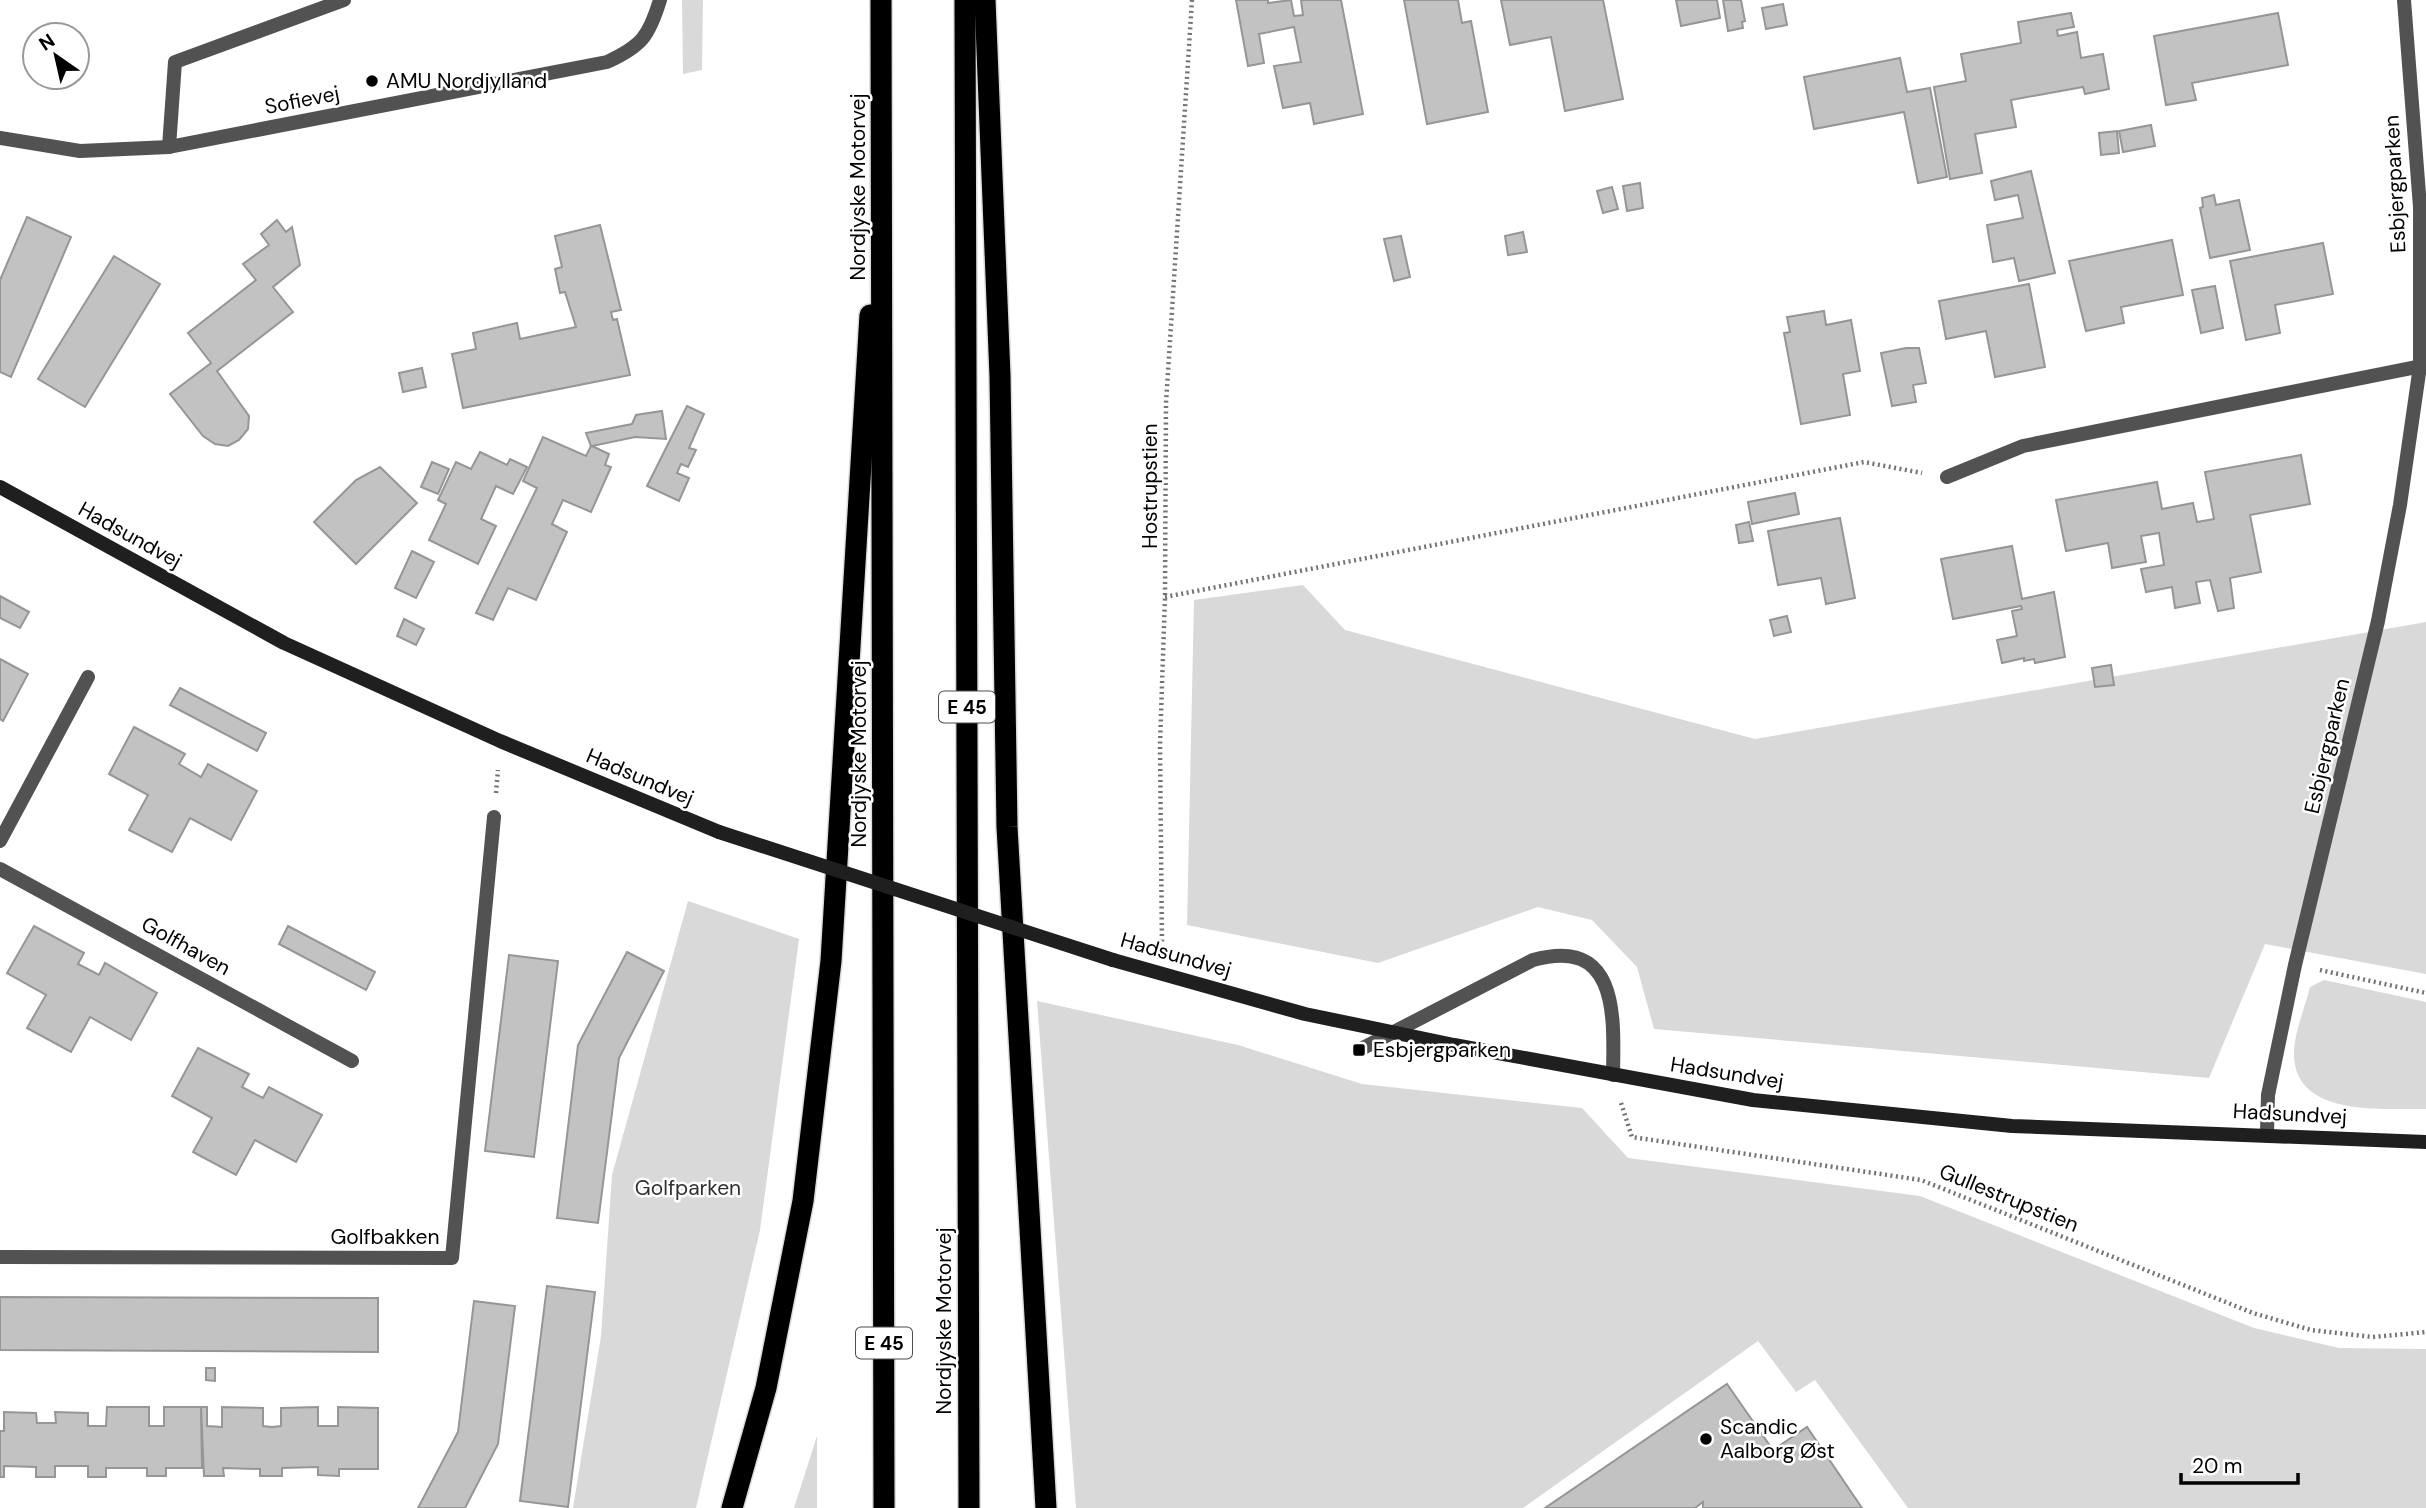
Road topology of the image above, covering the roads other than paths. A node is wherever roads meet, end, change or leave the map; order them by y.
1 (344, 0) edge
2 (660, 0) edge
3 (881, 0) edge
4 (965, 0) edge
5 (985, 0) edge
6 (2404, 0) edge
7 (882, 97) junction
8 (0, 138) edge
9 (169, 147) junction
10 (2423, 365) edge
11 (1947, 477) road end
12 (0, 487) edge
13 (89, 677) dead end
14 (495, 817) road end
15 (0, 841) edge
16 (0, 869) edge
17 (1359, 1050) dead end
18 (352, 1061) dead end
19 (1613, 1075) junction
20 (2267, 1133) junction
21 (2426, 1142) edge
22 (0, 1257) edge
23 (732, 1508) edge
24 (884, 1508) edge
25 (969, 1508) edge
26 (1046, 1508) edge

1 - 9 street
2 - 9 street, Sofievej
3 - 7 highway, Nordjyske Motorvej / E 45
4 - 25 highway, Nordjyske Motorvej / E 45
5 - 26 highway
6 - 10 street, Esbjergparken
7 - 23 highway
7 - 24 highway, Nordjyske Motorvej / E 45
8 - 9 street, Sofievej
10 - 11 street
10 - 20 street, Esbjergparken
12 - 19 street, Hadsundvej, bridge
13 - 15 street
14 - 22 street, Golfbakken
16 - 18 street, Golfhaven
17 - 19 street
19 - 20 street, Hadsundvej
20 - 21 street, Hadsundvej

